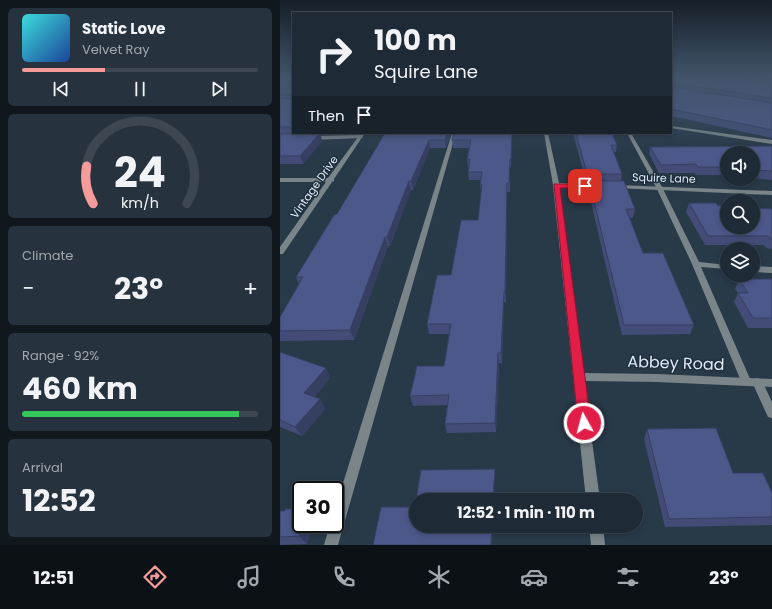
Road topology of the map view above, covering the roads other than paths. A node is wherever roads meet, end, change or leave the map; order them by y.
1 (672, 127) edge
2 (454, 134) edge
3 (546, 134) edge
4 (629, 134) edge
5 (362, 135) edge
6 (308, 138) edge
7 (772, 142) edge
8 (280, 180) edge
9 (332, 180) junction
10 (556, 186) junction
11 (603, 186) edge
12 (611, 186) edge
13 (659, 187) junction
14 (772, 193) edge
15 (280, 252) edge
16 (696, 264) junction
17 (720, 266) edge
18 (760, 269) edge
19 (772, 270) edge
20 (579, 377) junction
21 (752, 382) junction
22 (772, 383) edge
23 (772, 413) edge
24 (592, 493) edge
25 (597, 533) edge
26 (331, 545) edge
27 (598, 545) edge

1 - 7 street
2 - 26 street
3 - 10 street
4 - 13 street
5 - 6 street
5 - 9 street, Vintage Drive
8 - 9 street
9 - 15 street, Vintage Drive
10 - 11 street
10 - 20 street
12 - 13 street, Squire Lane
13 - 14 street, Squire Lane
13 - 16 street
16 - 17 street
16 - 21 street
18 - 19 street
20 - 21 street, Abbey Road
20 - 24 street
21 - 22 street, Abbey Road
21 - 23 street
25 - 27 street

